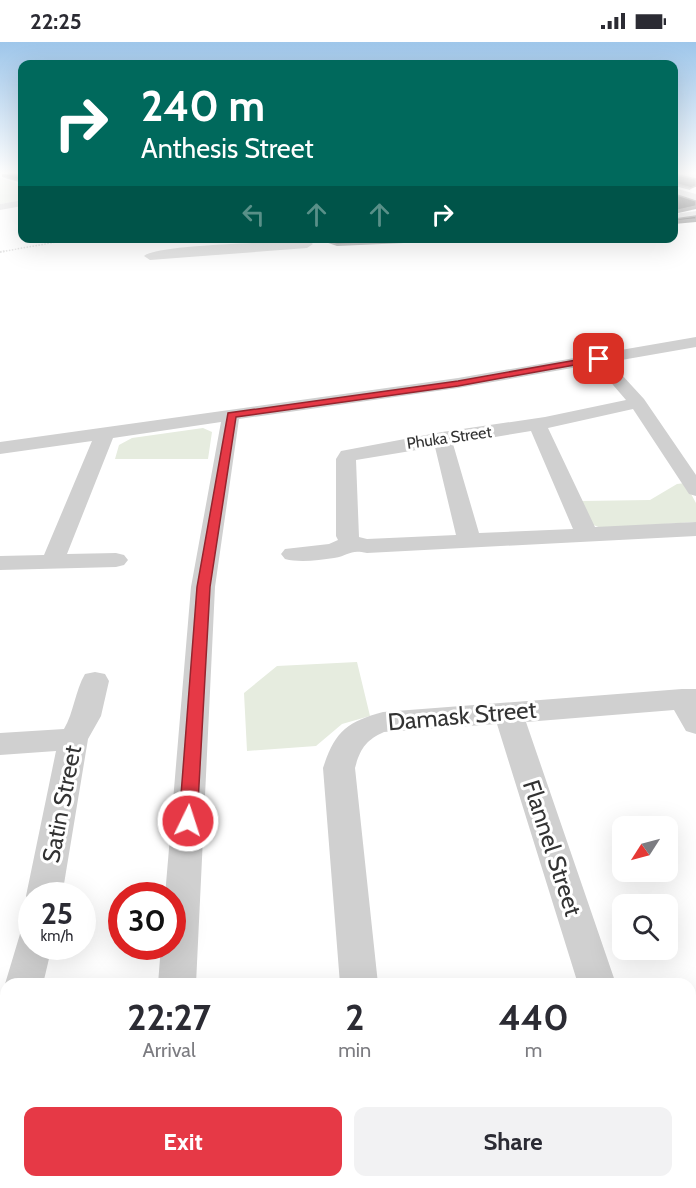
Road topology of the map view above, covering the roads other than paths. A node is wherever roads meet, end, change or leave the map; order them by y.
1 (305, 243) edge
2 (150, 256) dead end
3 (696, 342) edge
4 (599, 359) junction
5 (638, 403) junction
6 (231, 415) junction
7 (537, 424) junction
8 (105, 433) junction
9 (442, 438) junction
10 (0, 448) edge
11 (696, 490) edge
12 (696, 529) edge
13 (586, 533) junction
14 (469, 540) junction
15 (351, 542) junction
16 (293, 554) dead end
17 (116, 560) dead end
18 (53, 561) junction
19 (0, 563) edge
20 (95, 681) dead end
21 (691, 707) edge
22 (508, 711) junction
23 (73, 739) junction
24 (0, 744) edge
25 (47, 882) edge
26 (30, 960) edge
27 (25, 978) edge
28 (177, 978) edge
29 (358, 978) edge
30 (595, 978) edge

1 - 2 street
3 - 4 street
4 - 5 street
4 - 6 street
5 - 7 street, Phuka Street
5 - 11 street
6 - 8 street
6 - 28 street
7 - 9 street, Phuka Street
7 - 13 street
8 - 10 street
8 - 18 street
9 - 14 street
9 - 15 street, Phuka Street
12 - 13 street
13 - 14 street
14 - 15 street
15 - 16 street
17 - 18 street
18 - 19 street
20 - 23 street, Satin Street
21 - 22 street, Damask Street
22 - 29 street, Damask Street
22 - 30 street, Flannel Street
23 - 24 street
23 - 25 street, Satin Street
26 - 27 street

